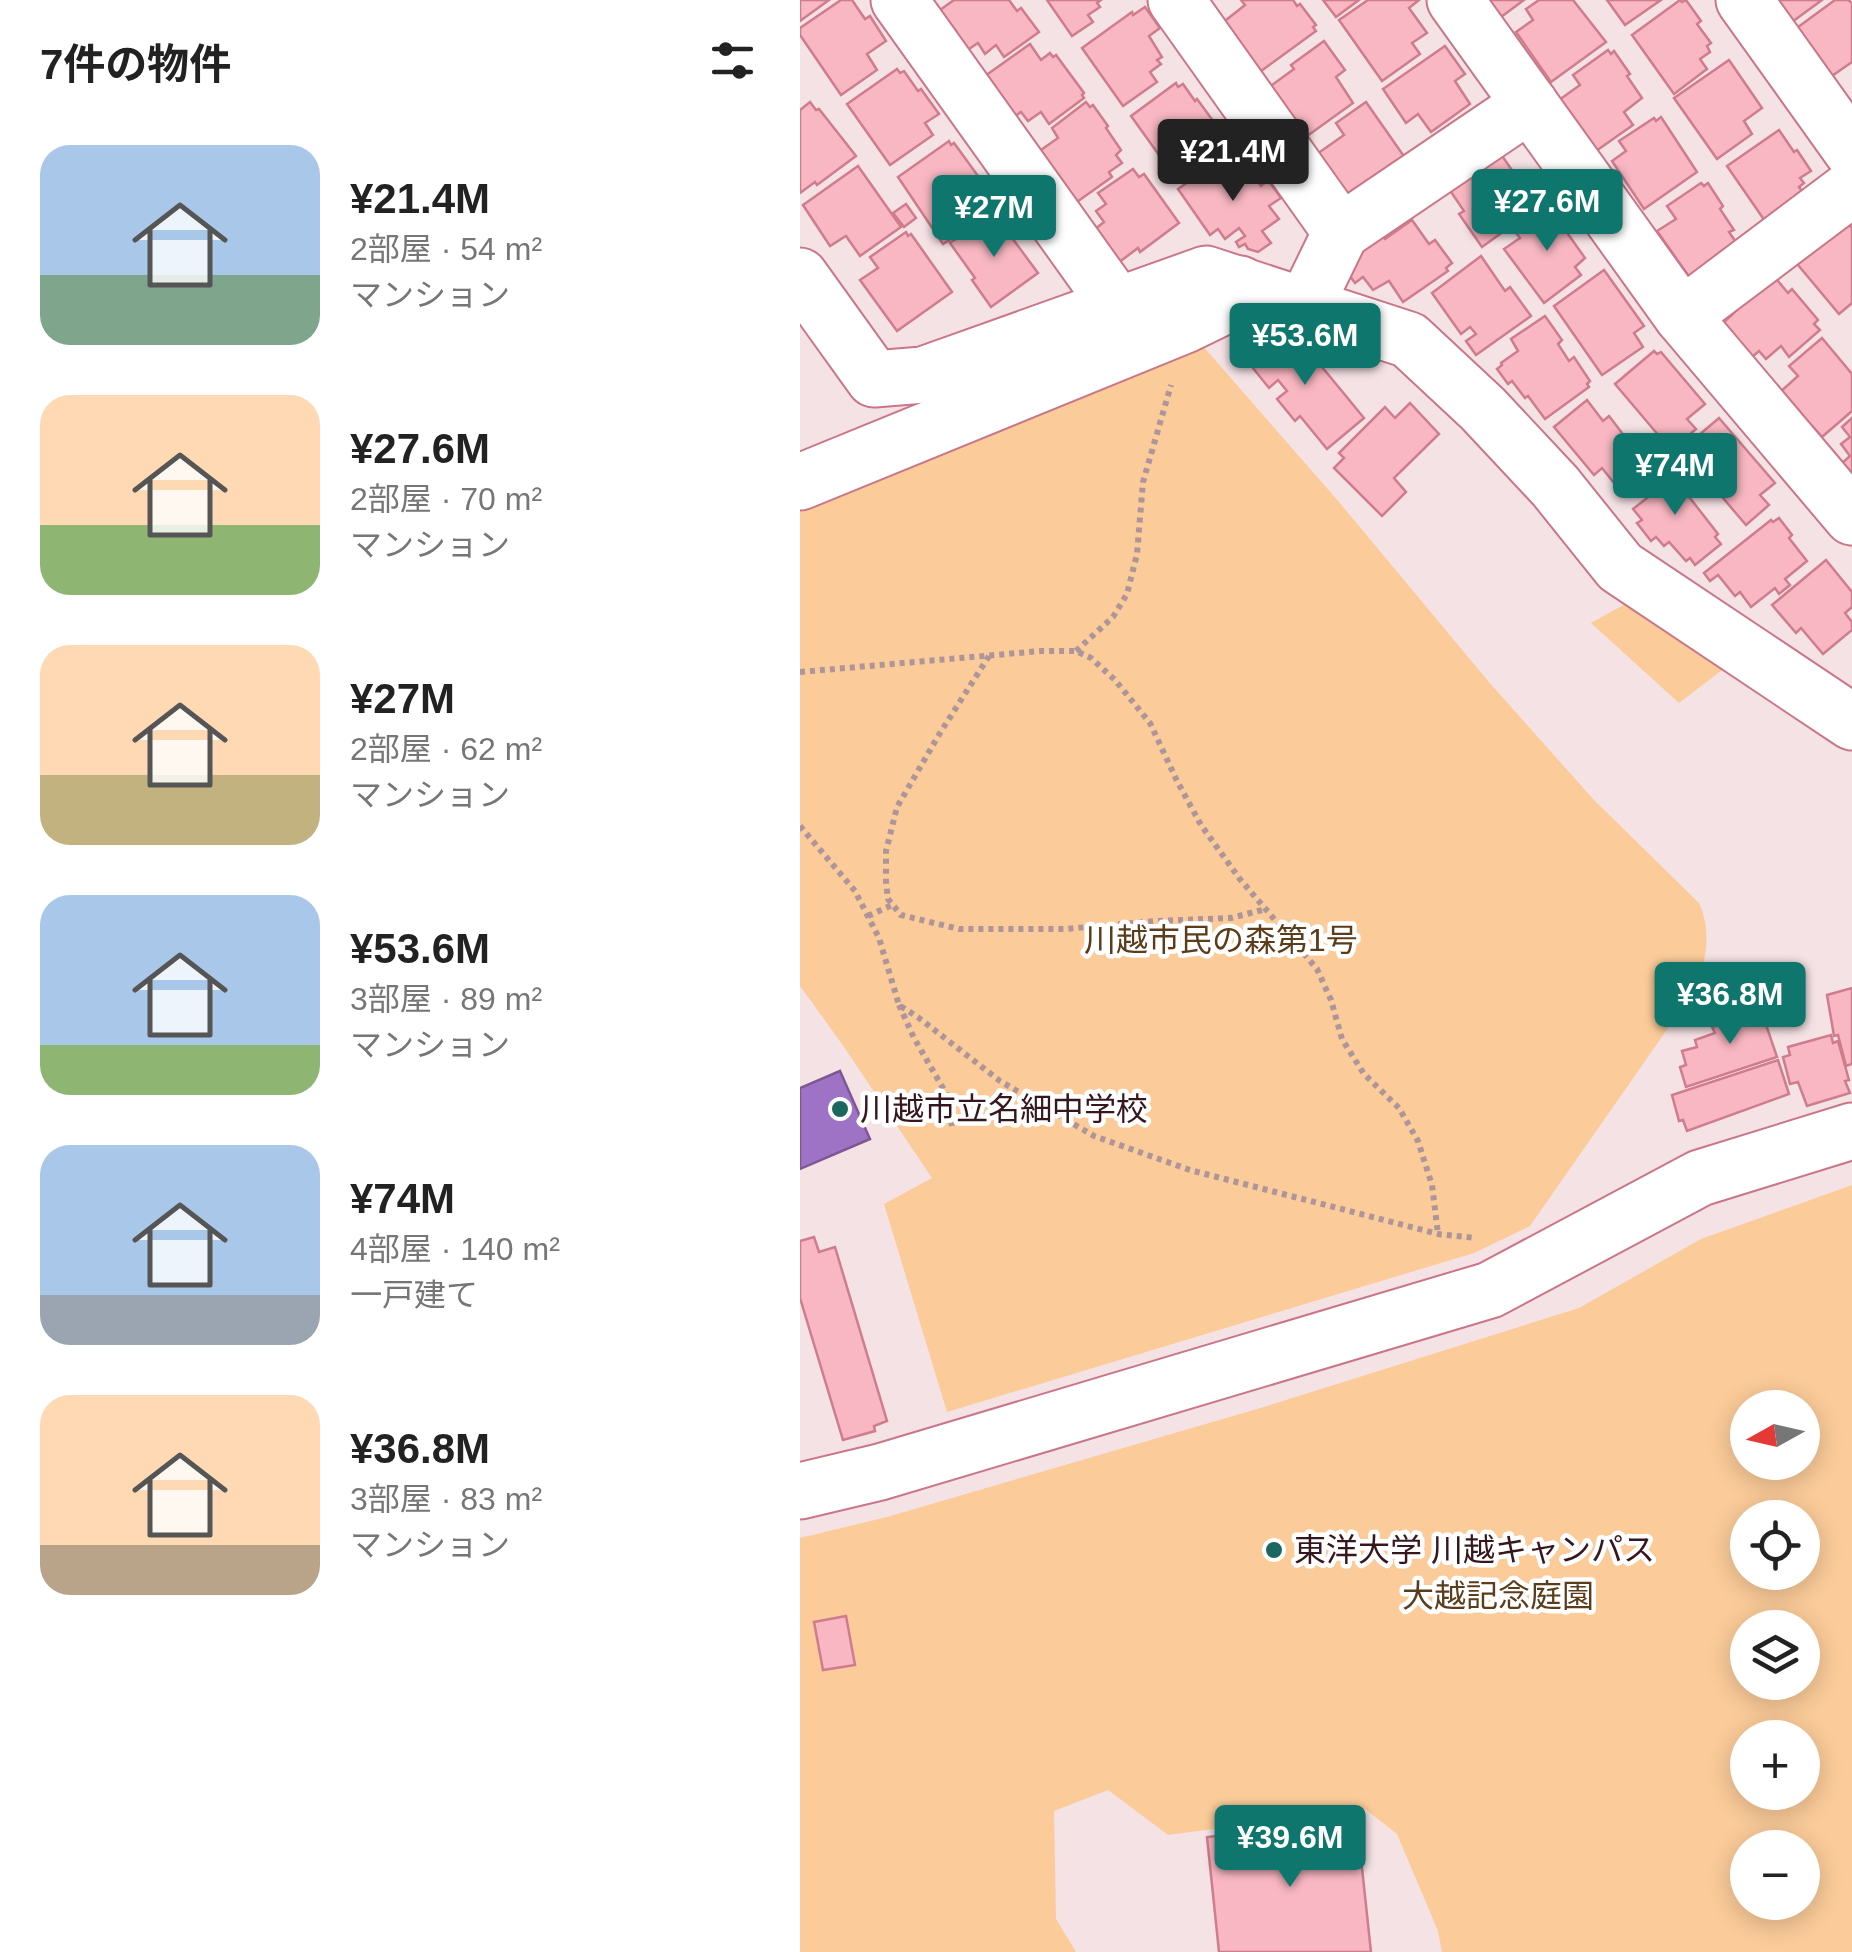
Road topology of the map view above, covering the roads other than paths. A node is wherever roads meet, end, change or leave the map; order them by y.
1 (899, 0) edge
2 (1176, 0) edge
3 (1455, 0) edge
4 (1744, 0) edge
5 (1530, 104) junction
6 (1852, 151) edge
7 (1852, 188) edge
8 (1341, 232) junction
9 (800, 276) edge
10 (1240, 284) junction
11 (1118, 306) junction
12 (1305, 306) junction
13 (1682, 316) junction
14 (800, 482) edge
15 (1852, 517) edge
16 (1852, 722) edge
17 (1852, 1131) edge
18 (800, 1490) edge

1 - 11 street
2 - 8 street
3 - 5 street
4 - 6 street
5 - 8 street
5 - 13 street
7 - 13 street
8 - 12 street
9 - 11 street
10 - 11 street
10 - 12 street
10 - 14 street
12 - 16 street
13 - 15 street
17 - 18 street

